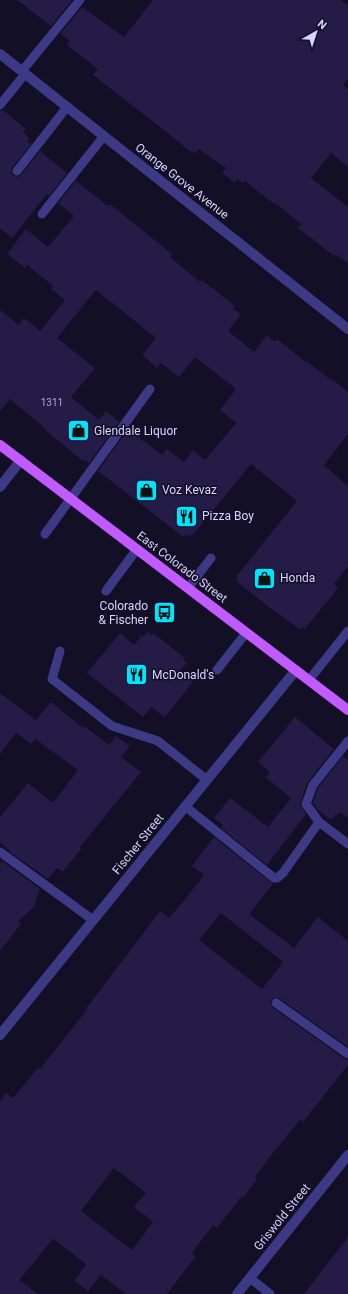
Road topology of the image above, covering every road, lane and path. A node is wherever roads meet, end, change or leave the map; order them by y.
1 (80, 0) edge
2 (0, 54) edge
3 (24, 73) junction
4 (0, 105) edge
5 (67, 107) junction
6 (104, 136) junction
7 (18, 171) dead end
8 (42, 214) dead end
9 (348, 329) edge
10 (150, 389) dead end
11 (0, 445) edge
12 (21, 460) junction
13 (0, 487) edge
14 (72, 499) junction
15 (45, 534) dead end
16 (138, 549) junction
17 (211, 558) dead end
18 (188, 588) junction
19 (106, 591) dead end
20 (348, 631) edge
21 (246, 632) junction
22 (60, 651) dead end
23 (217, 670) dead end
24 (296, 670) junction
25 (309, 680) junction
26 (348, 710) edge
27 (348, 741) edge
28 (207, 780) junction
29 (185, 806) junction
30 (319, 822) junction
31 (348, 844) edge
32 (0, 852) edge
33 (93, 920) junction
34 (276, 1002) dead end
35 (0, 1035) edge
36 (348, 1054) edge
37 (348, 1155) edge
38 (250, 1278) junction
39 (237, 1294) edge
40 (270, 1294) edge

1 - 3 lane
2 - 3 street, Orange Grove Avenue
3 - 4 lane
3 - 5 street, Orange Grove Avenue
5 - 6 street, Orange Grove Avenue
5 - 7 lane
6 - 8 lane
6 - 9 street, Orange Grove Avenue
10 - 14 lane
11 - 12 main road, East Colorado Street
12 - 13 street
12 - 14 main road, East Colorado Street
14 - 15 lane
14 - 16 main road, East Colorado Street
16 - 18 main road, East Colorado Street
16 - 19 lane
17 - 18 lane
18 - 21 main road, East Colorado Street
20 - 25 lane
21 - 23 lane
21 - 24 main road, East Colorado Street
22 - 28 lane
24 - 25 main road, East Colorado Street
24 - 28 street, Fischer Street
25 - 26 main road, East Colorado Street
27 - 30 lane
28 - 29 street, Fischer Street
29 - 30 lane
29 - 33 street, Fischer Street
30 - 31 lane
32 - 33 lane
33 - 35 street, Fischer Street
34 - 36 lane
37 - 38 street, Griswold Street
38 - 39 street, Griswold Street
38 - 40 lane

